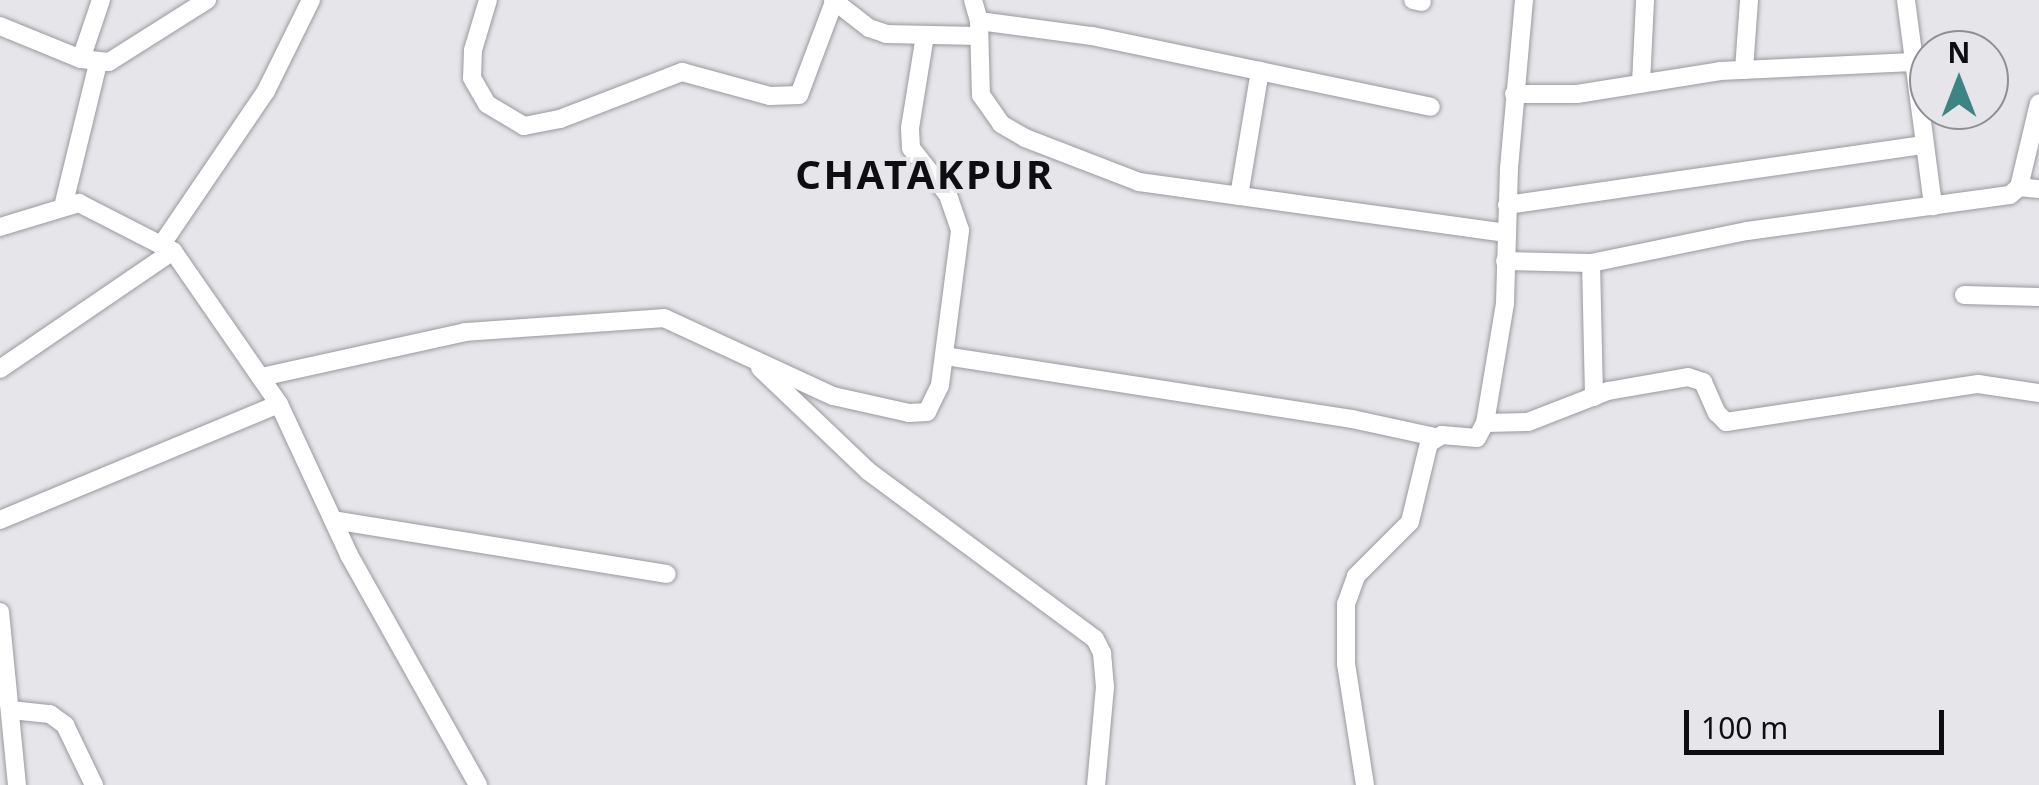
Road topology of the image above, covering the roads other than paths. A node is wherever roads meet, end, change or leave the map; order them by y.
1 (102, 0) edge
2 (206, 0) edge
3 (309, 0) edge
4 (488, 0) edge
5 (973, 0) edge
6 (1524, 0) edge
7 (1645, 0) edge
8 (1749, 0) edge
9 (1906, 0) edge
10 (834, 1) edge
11 (0, 26) edge
12 (979, 29) junction
13 (1910, 30) edge
14 (925, 35) junction
15 (90, 61) junction
16 (1909, 62) edge
17 (1744, 70) junction
18 (1260, 72) junction
19 (1641, 83) junction
20 (1514, 94) junction
21 (2039, 103) edge
22 (1431, 107) dead end
23 (1922, 130) edge
24 (1924, 146) junction
25 (2019, 187) junction
26 (2039, 189) edge
27 (1239, 196) junction
28 (63, 206) junction
29 (1507, 206) junction
30 (1933, 206) junction
31 (0, 227) edge
32 (1506, 233) junction
33 (167, 247) junction
34 (1506, 261) junction
35 (1591, 263) junction
36 (1964, 295) dead end
37 (2039, 297) edge
38 (745, 354) junction
39 (945, 356) junction
40 (0, 370) edge
41 (261, 377) junction
42 (2039, 394) edge
43 (1594, 397) junction
44 (279, 404) junction
45 (1485, 423) junction
46 (1434, 437) junction
47 (0, 520) edge
48 (333, 520) junction
49 (668, 574) dead end
50 (0, 612) edge
51 (6, 698) edge
52 (16, 785) edge
53 (94, 785) edge
54 (478, 785) edge
55 (1096, 785) edge
56 (1365, 785) edge

1 - 15 street
2 - 15 street
3 - 33 street
4 - 10 street
5 - 12 street
6 - 20 street
7 - 19 street
8 - 17 street
9 - 13 street
10 - 14 street
11 - 15 street
12 - 14 street
12 - 18 street
12 - 27 street
14 - 39 street
15 - 28 street
16 - 17 street
17 - 19 street
18 - 22 street
18 - 27 street
19 - 20 street
20 - 29 street
21 - 25 street
23 - 24 street
24 - 29 street
24 - 30 street
25 - 26 street
25 - 30 street
27 - 32 street
28 - 31 street
28 - 33 street
29 - 32 street
30 - 35 street
32 - 34 street
33 - 40 street
33 - 41 street
34 - 35 street
34 - 45 street
35 - 43 street
36 - 37 street
38 - 39 street
38 - 41 street
38 - 55 street
39 - 46 street
41 - 44 street
42 - 43 street
43 - 45 street
44 - 47 street
44 - 48 street
45 - 46 street
46 - 56 street
48 - 49 street
48 - 54 street
50 - 51 street
51 - 52 street
51 - 53 street

